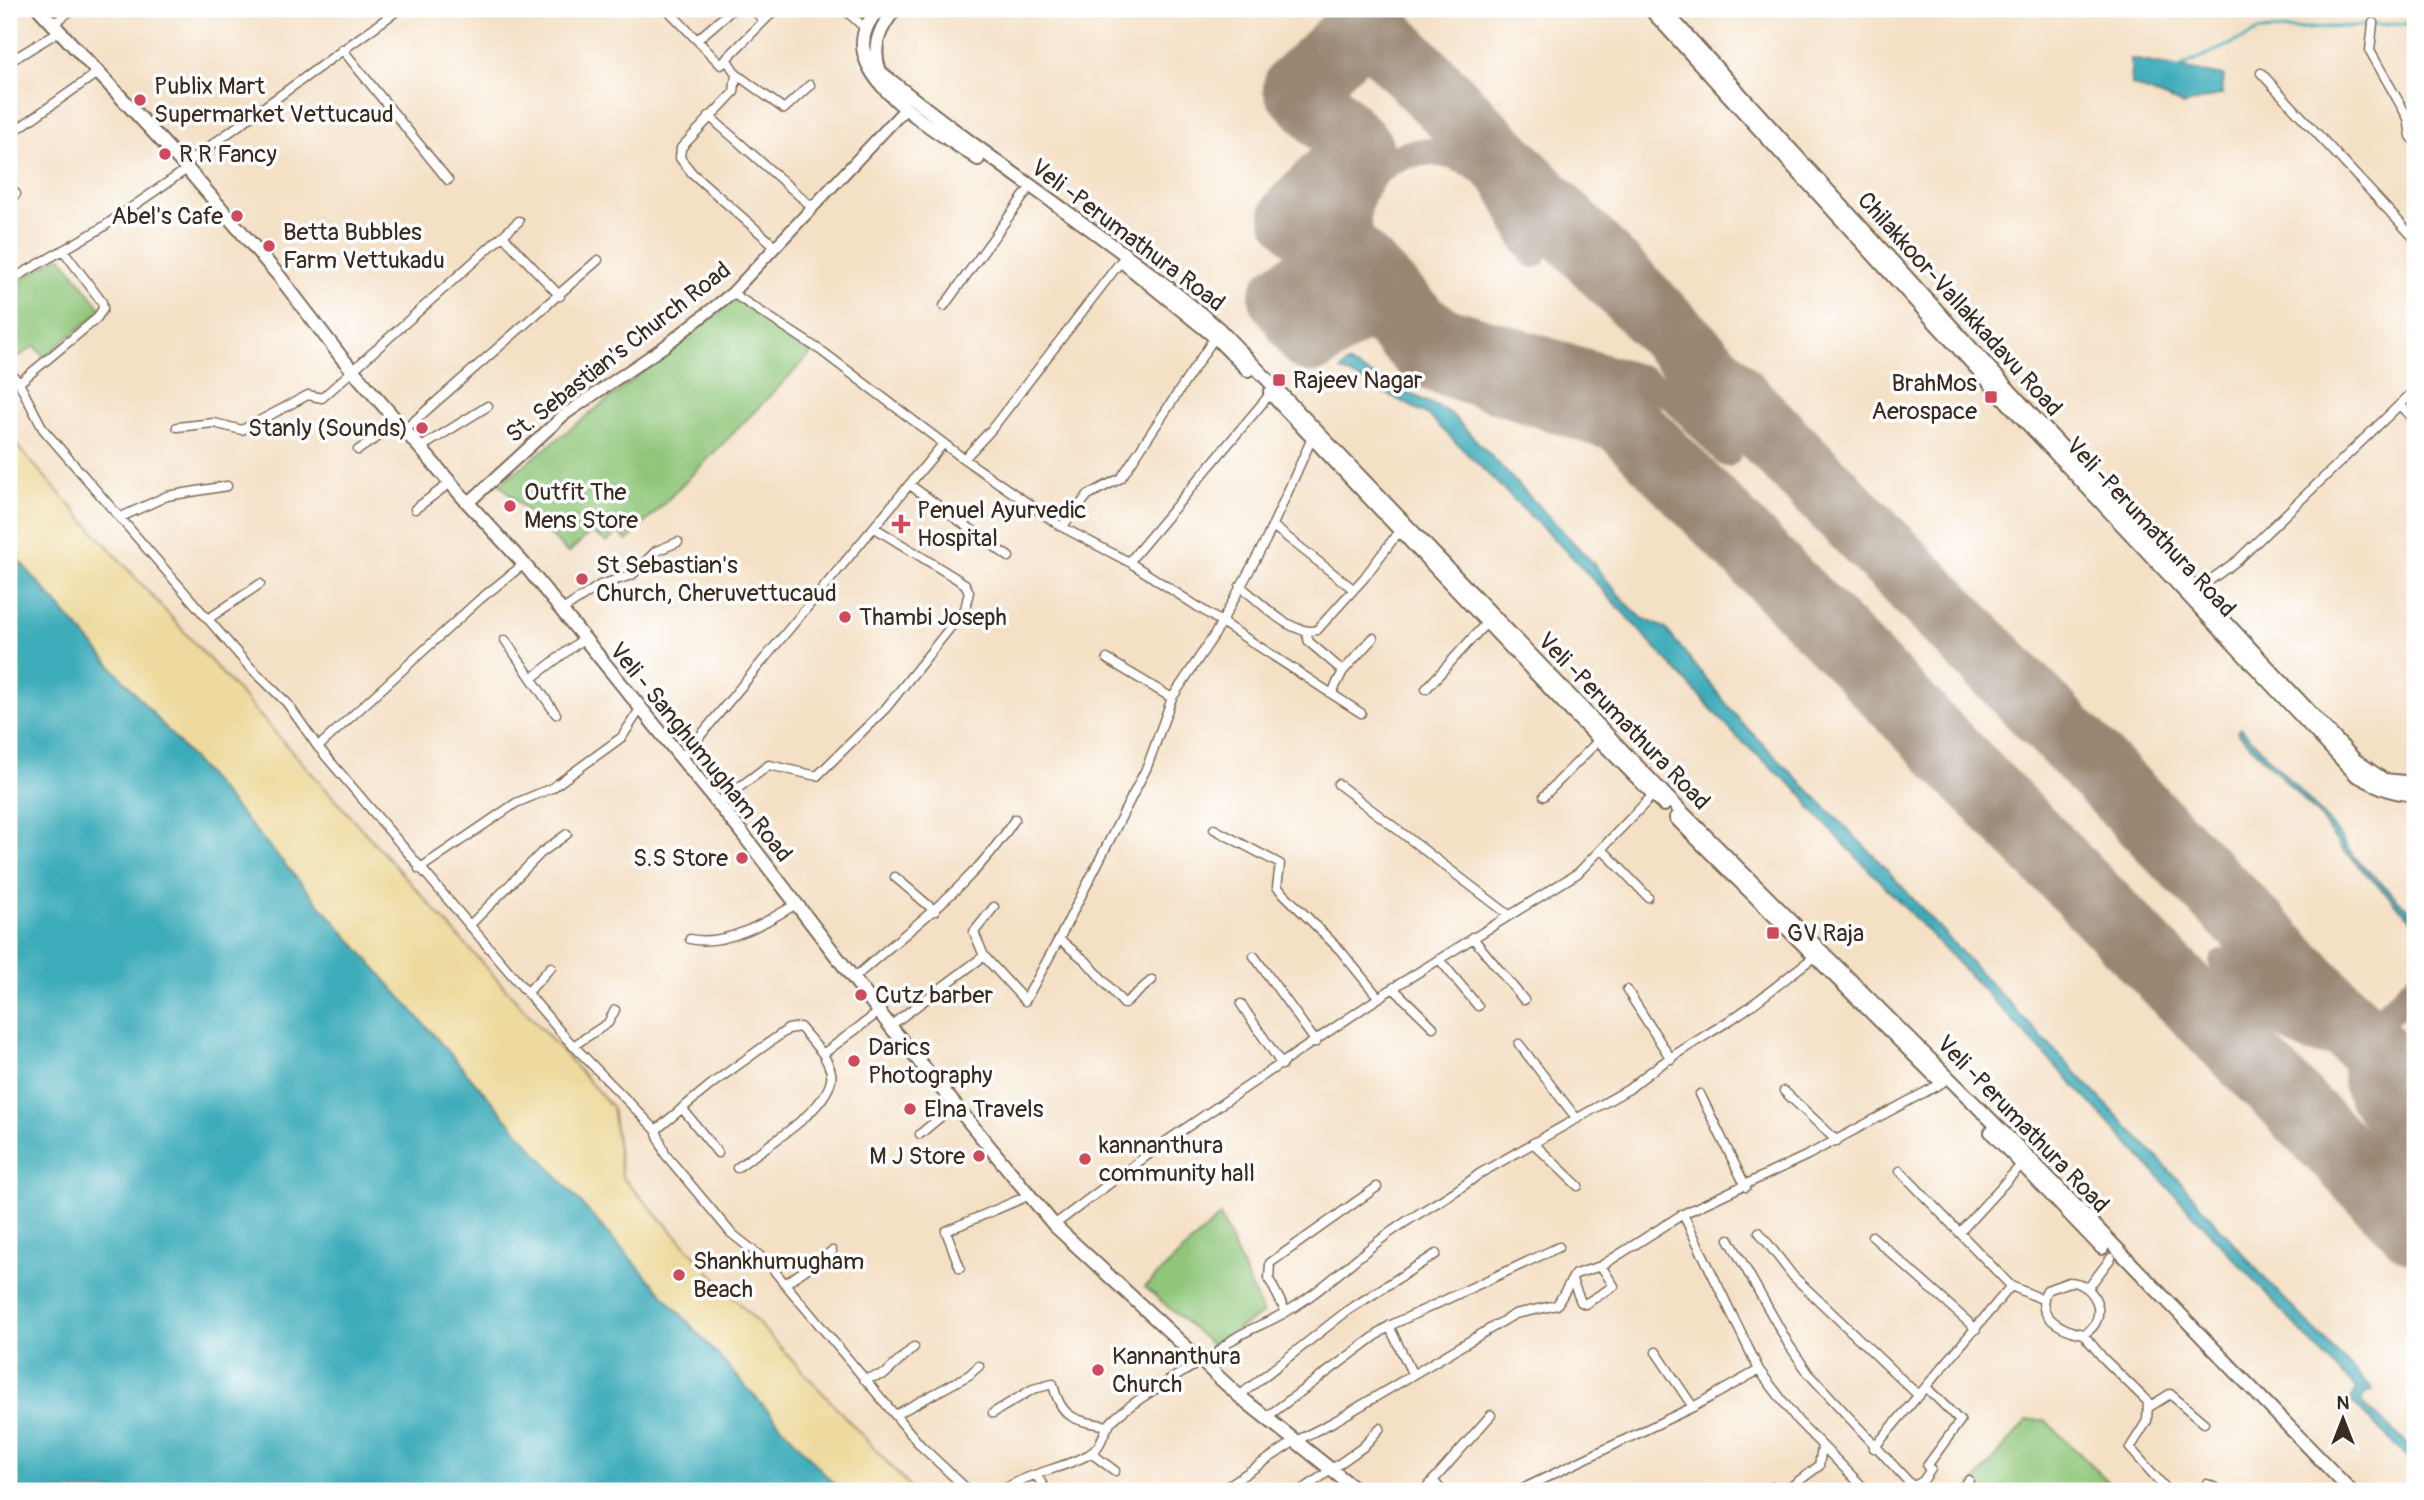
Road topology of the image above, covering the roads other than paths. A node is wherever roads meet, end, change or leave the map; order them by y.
1 (39, 9) edge
2 (74, 9) edge
3 (667, 9) edge
4 (733, 9) edge
5 (752, 9) edge
6 (776, 9) edge
7 (844, 9) edge
8 (879, 9) edge
9 (895, 9) edge
10 (1650, 9) edge
11 (1663, 9) edge
12 (394, 13) dead end
13 (764, 20) junction
14 (2373, 23) dead end
15 (55, 28) junction
16 (866, 29) junction
17 (697, 40) junction
18 (342, 49) junction
19 (9, 61) edge
20 (721, 65) junction
21 (2262, 73) dead end
22 (97, 74) junction
23 (736, 74) junction
24 (810, 85) dead end
25 (906, 108) junction
26 (709, 116) junction
27 (9, 135) edge
28 (2415, 142) edge
29 (186, 167) junction
30 (449, 180) dead end
31 (9, 186) edge
32 (1026, 193) junction
33 (16, 194) dead end
34 (812, 207) junction
35 (519, 221) dead end
36 (503, 236) junction
37 (2415, 239) edge
38 (775, 246) junction
39 (63, 250) junction
40 (598, 260) dead end
41 (1121, 261) junction
42 (9, 281) edge
43 (732, 293) junction
44 (560, 296) junction
45 (944, 306) dead end
46 (1214, 337) junction
47 (355, 370) junction
48 (9, 371) edge
49 (19, 383) junction
50 (2415, 390) edge
51 (1271, 393) junction
52 (2400, 404) junction
53 (488, 406) dead end
54 (2415, 421) edge
55 (402, 426) junction
56 (177, 427) dead end
57 (1311, 438) junction
58 (943, 444) junction
59 (420, 448) junction
60 (358, 450) dead end
61 (964, 459) junction
62 (450, 484) junction
63 (910, 485) junction
64 (227, 486) dead end
65 (467, 503) junction
66 (415, 509) dead end
67 (121, 517) junction
68 (1273, 526) junction
69 (1062, 527) junction
70 (875, 528) junction
71 (1400, 530) junction
72 (678, 542) dead end
73 (1009, 557) dead end
74 (1129, 562) junction
75 (524, 564) junction
76 (260, 584) dead end
77 (1240, 586) junction
78 (1353, 589) junction
79 (2195, 591) junction
80 (561, 611) junction
81 (208, 620) junction
82 (1222, 621) junction
83 (1487, 622) junction
84 (1306, 633) junction
85 (1374, 638) dead end
86 (583, 639) junction
87 (505, 640) dead end
88 (1107, 659) dead end
89 (1343, 671) junction
90 (532, 678) junction
91 (1426, 689) dead end
92 (1332, 693) junction
93 (1172, 698) junction
94 (640, 709) junction
95 (1361, 713) dead end
96 (556, 714) dead end
97 (1599, 740) junction
98 (318, 747) junction
99 (681, 759) junction
100 (2415, 783) edge
101 (1338, 784) dead end
102 (2415, 794) edge
103 (1653, 795) junction
104 (1544, 796) dead end
105 (717, 804) junction
106 (1015, 819) dead end
107 (1214, 829) dead end
108 (567, 834) dead end
109 (1602, 849) junction
110 (419, 869) junction
111 (895, 877) dead end
112 (1648, 897) dead end
113 (796, 904) junction
114 (994, 907) dead end
115 (935, 911) junction
116 (1509, 915) junction
117 (469, 926) junction
118 (1472, 937) junction
119 (690, 939) dead end
120 (1059, 939) junction
121 (984, 956) junction
122 (1254, 956) dead end
123 (1814, 957) junction
124 (1438, 959) junction
125 (551, 967) dead end
126 (853, 979) junction
127 (1152, 980) dead end
128 (1393, 988) junction
129 (1627, 990) dead end
130 (527, 993) junction
131 (1379, 998) junction
132 (1524, 1000) dead end
133 (1241, 1004) dead end
134 (1478, 1006) dead end
135 (615, 1010) dead end
136 (879, 1012) junction
137 (890, 1026) junction
138 (1433, 1027) dead end
139 (1316, 1042) junction
140 (1519, 1044) dead end
141 (573, 1046) junction
142 (824, 1054) junction
143 (1671, 1059) junction
144 (1282, 1065) junction
145 (1942, 1083) junction
146 (1784, 1091) dead end
147 (1700, 1094) dead end
148 (955, 1105) junction
149 (682, 1108) junction
150 (1577, 1119) junction
151 (656, 1130) junction
152 (920, 1134) dead end
153 (1837, 1141) junction
154 (1533, 1143) junction
155 (718, 1153) dead end
156 (2022, 1164) junction
157 (737, 1168) dead end
158 (1900, 1171) dead end
159 (1578, 1186) dead end
160 (1377, 1187) dead end
161 (1746, 1187) junction
162 (1030, 1195) junction
163 (1682, 1214) junction
164 (1054, 1225) junction
165 (1759, 1232) dead end
166 (1959, 1233) junction
167 (1872, 1236) dead end
168 (1729, 1239) dead end
169 (1559, 1247) dead end
170 (832, 1251) dead end
171 (1436, 1254) dead end
172 (2111, 1258) junction
173 (1601, 1266) junction
174 (960, 1268) dead end
175 (1572, 1280) junction
176 (785, 1284) junction
177 (2011, 1286) junction
178 (2089, 1287) junction
179 (2042, 1299) junction
180 (1286, 1312) junction
181 (1390, 1326) junction
182 (1976, 1329) junction
183 (2083, 1334) junction
184 (914, 1347) dead end
185 (1656, 1352) dead end
186 (1204, 1363) junction
187 (979, 1366) dead end
188 (1759, 1370) junction
189 (1412, 1373) junction
190 (864, 1379) junction
191 (1926, 1387) junction
192 (1240, 1396) junction
193 (1919, 1396) junction
194 (1693, 1407) junction
195 (2149, 1407) junction
196 (993, 1413) dead end
197 (895, 1415) junction
198 (1491, 1415) dead end
199 (1268, 1416) junction
200 (2204, 1423) dead end
201 (1109, 1426) junction
202 (1380, 1428) dead end
203 (1299, 1442) junction
204 (1822, 1447) junction
205 (1874, 1448) junction
206 (1091, 1453) junction
207 (1332, 1470) junction
208 (1115, 1471) dead end
209 (1036, 1475) junction
210 (1433, 1480) junction
211 (1969, 1480) dead end
212 (1532, 1488) edge
213 (1914, 1489) edge
214 (969, 1491) edge
215 (1001, 1491) edge
216 (1047, 1491) edge
217 (1220, 1491) edge
218 (1301, 1491) edge
219 (1358, 1491) edge
220 (1424, 1491) edge
221 (1441, 1491) edge
222 (1518, 1491) edge
223 (1761, 1491) edge
224 (1779, 1491) edge
225 (1784, 1491) edge
226 (1867, 1491) edge
227 (1960, 1491) edge
228 (2168, 1491) edge
229 (2198, 1491) edge
230 (2222, 1491) edge
231 (2339, 1491) edge
232 (2351, 1491) edge

1 - 15 main road, Veli - Sanghumugham Road
2 - 15 street
3 - 17 street
4 - 17 street
5 - 13 street
6 - 13 street
7 - 16 street
8 - 16 main road
9 - 232 main road, Veli -Perumathura Road
10 - 102 main road, Veli -Perumathura Road
11 - 79 main road, Chilakkoor-Vallakkadavu Road
12 - 18 street
13 - 20 street
14 - 28 street
15 - 19 street
15 - 22 main road, Veli - Sanghumugham Road
16 - 25 main road
17 - 20 street
18 - 29 street
18 - 30 street
20 - 23 street
21 - 37 street
22 - 27 street
22 - 29 main road, Veli - Sanghumugham Road
23 - 24 street
23 - 26 street
25 - 32 main road
25 - 34 street, St. Sebastian's Church Road
26 - 34 street
26 - 38 street
29 - 39 street
29 - 47 main road, Veli - Sanghumugham Road
31 - 33 street
32 - 41 main road
32 - 45 street
34 - 38 street, St. Sebastian's Church Road
35 - 36 street
36 - 44 street
36 - 47 street
38 - 43 street, St. Sebastian's Church Road
39 - 42 street
39 - 49 street
40 - 44 street
41 - 46 main road
41 - 61 street
43 - 58 street
43 - 65 street, St. Sebastian's Church Road
44 - 55 street
46 - 51 main road
46 - 69 street
47 - 55 main road, Veli - Sanghumugham Road
47 - 56 street
48 - 49 street
49 - 67 street
50 - 52 street
51 - 57 main road
51 - 74 street
52 - 54 street
52 - 79 street
53 - 59 street
55 - 59 main road, Veli - Sanghumugham Road
55 - 60 street
57 - 68 street
57 - 71 main road
58 - 61 street
58 - 63 street
59 - 62 main road, Veli - Sanghumugham Road
61 - 69 street
62 - 65 main road, Veli - Sanghumugham Road
62 - 66 street
63 - 70 street
63 - 73 street
64 - 67 street
65 - 75 main road, Veli - Sanghumugham Road
67 - 81 street
68 - 77 street
68 - 78 street
69 - 74 street
70 - 99 street
70 - 105 street
71 - 78 street
71 - 83 main road
72 - 80 street
74 - 82 street
75 - 80 main road, Veli - Sanghumugham Road
75 - 98 street
76 - 81 street
77 - 82 street
77 - 84 street
78 - 84 street
79 - 100 main road, Chilakkoor-Vallakkadavu Road
80 - 86 main road, Veli - Sanghumugham Road
81 - 98 street
82 - 92 street
82 - 93 street
83 - 91 street
83 - 97 main road
84 - 89 street
85 - 89 street
86 - 90 street
86 - 94 main road, Veli - Sanghumugham Road
87 - 90 street
88 - 93 street
89 - 92 street
90 - 96 street
92 - 95 street
93 - 120 street
94 - 99 main road, Veli - Sanghumugham Road
94 - 110 street
97 - 103 main road
97 - 104 street
98 - 110 street
99 - 105 main road, Veli - Sanghumugham Road
101 - 116 street
103 - 109 street
103 - 123 main road
105 - 113 main road, Veli - Sanghumugham Road
106 - 115 street
107 - 131 street
108 - 117 street
109 - 112 street
109 - 116 street
110 - 117 street
111 - 115 street
113 - 119 street
113 - 126 main road, Veli - Sanghumugham Road
114 - 121 street
115 - 126 street
116 - 118 street
117 - 130 street
118 - 124 street
118 - 132 street
120 - 121 street
120 - 127 street
121 - 137 street
122 - 139 street
123 - 143 street
123 - 145 main road
124 - 128 street
124 - 134 street
125 - 130 street
126 - 136 main road, Veli - Sanghumugham Road
128 - 131 street
128 - 138 street
129 - 143 street
130 - 141 street
131 - 139 street
133 - 144 street
135 - 141 street
136 - 137 main road, Veli - Sanghumugham Road
136 - 142 street
137 - 148 main road, Veli - Sanghumugham Road
139 - 144 street
140 - 150 street
141 - 151 street
142 - 149 street
142 - 157 street
143 - 150 street
144 - 164 street
145 - 153 street
145 - 156 main road
146 - 153 street
147 - 161 street
148 - 152 street
148 - 162 main road, Veli - Sanghumugham Road
149 - 151 street
149 - 155 street
150 - 154 street
151 - 176 street
153 - 161 street
154 - 159 street
154 - 180 street
156 - 166 street
156 - 172 main road
158 - 166 street
160 - 180 street
161 - 163 street
162 - 164 main road, Veli - Sanghumugham Road
162 - 174 street
163 - 173 street
163 - 188 street
164 - 186 main road, Veli - Sanghumugham Road
165 - 193 street
166 - 177 street
167 - 182 street
168 - 205 street
169 - 181 street
170 - 176 street
171 - 192 street
172 - 178 street
172 - 231 main road
173 - 175 street
173 - 175 street
175 - 189 street
176 - 190 street
177 - 179 street
177 - 182 street
178 - 179 street
178 - 183 street
179 - 183 street
180 - 186 street
181 - 189 street
181 - 199 street
182 - 191 street
183 - 195 street
184 - 190 street
185 - 194 street
186 - 192 main road, Veli - Sanghumugham Road
186 - 201 street
187 - 197 street
188 - 194 street
188 - 204 street
189 - 203 street
190 - 197 street
191 - 193 street
191 - 213 street
192 - 199 main road, Veli - Sanghumugham Road
193 - 205 street
194 - 212 street
195 - 200 street
195 - 228 street
196 - 201 street
197 - 214 street
198 - 210 street
199 - 203 main road, Veli - Sanghumugham Road
201 - 206 street
202 - 207 street
203 - 207 main road, Veli - Sanghumugham Road
203 - 217 street
204 - 225 street
204 - 226 street
205 - 213 street
206 - 208 street
206 - 209 street
207 - 218 street
207 - 219 main road, Veli - Sanghumugham Road
209 - 215 street
209 - 216 street
210 - 220 street
210 - 221 street
211 - 227 street
212 - 222 street
223 - 224 street
229 - 230 street

